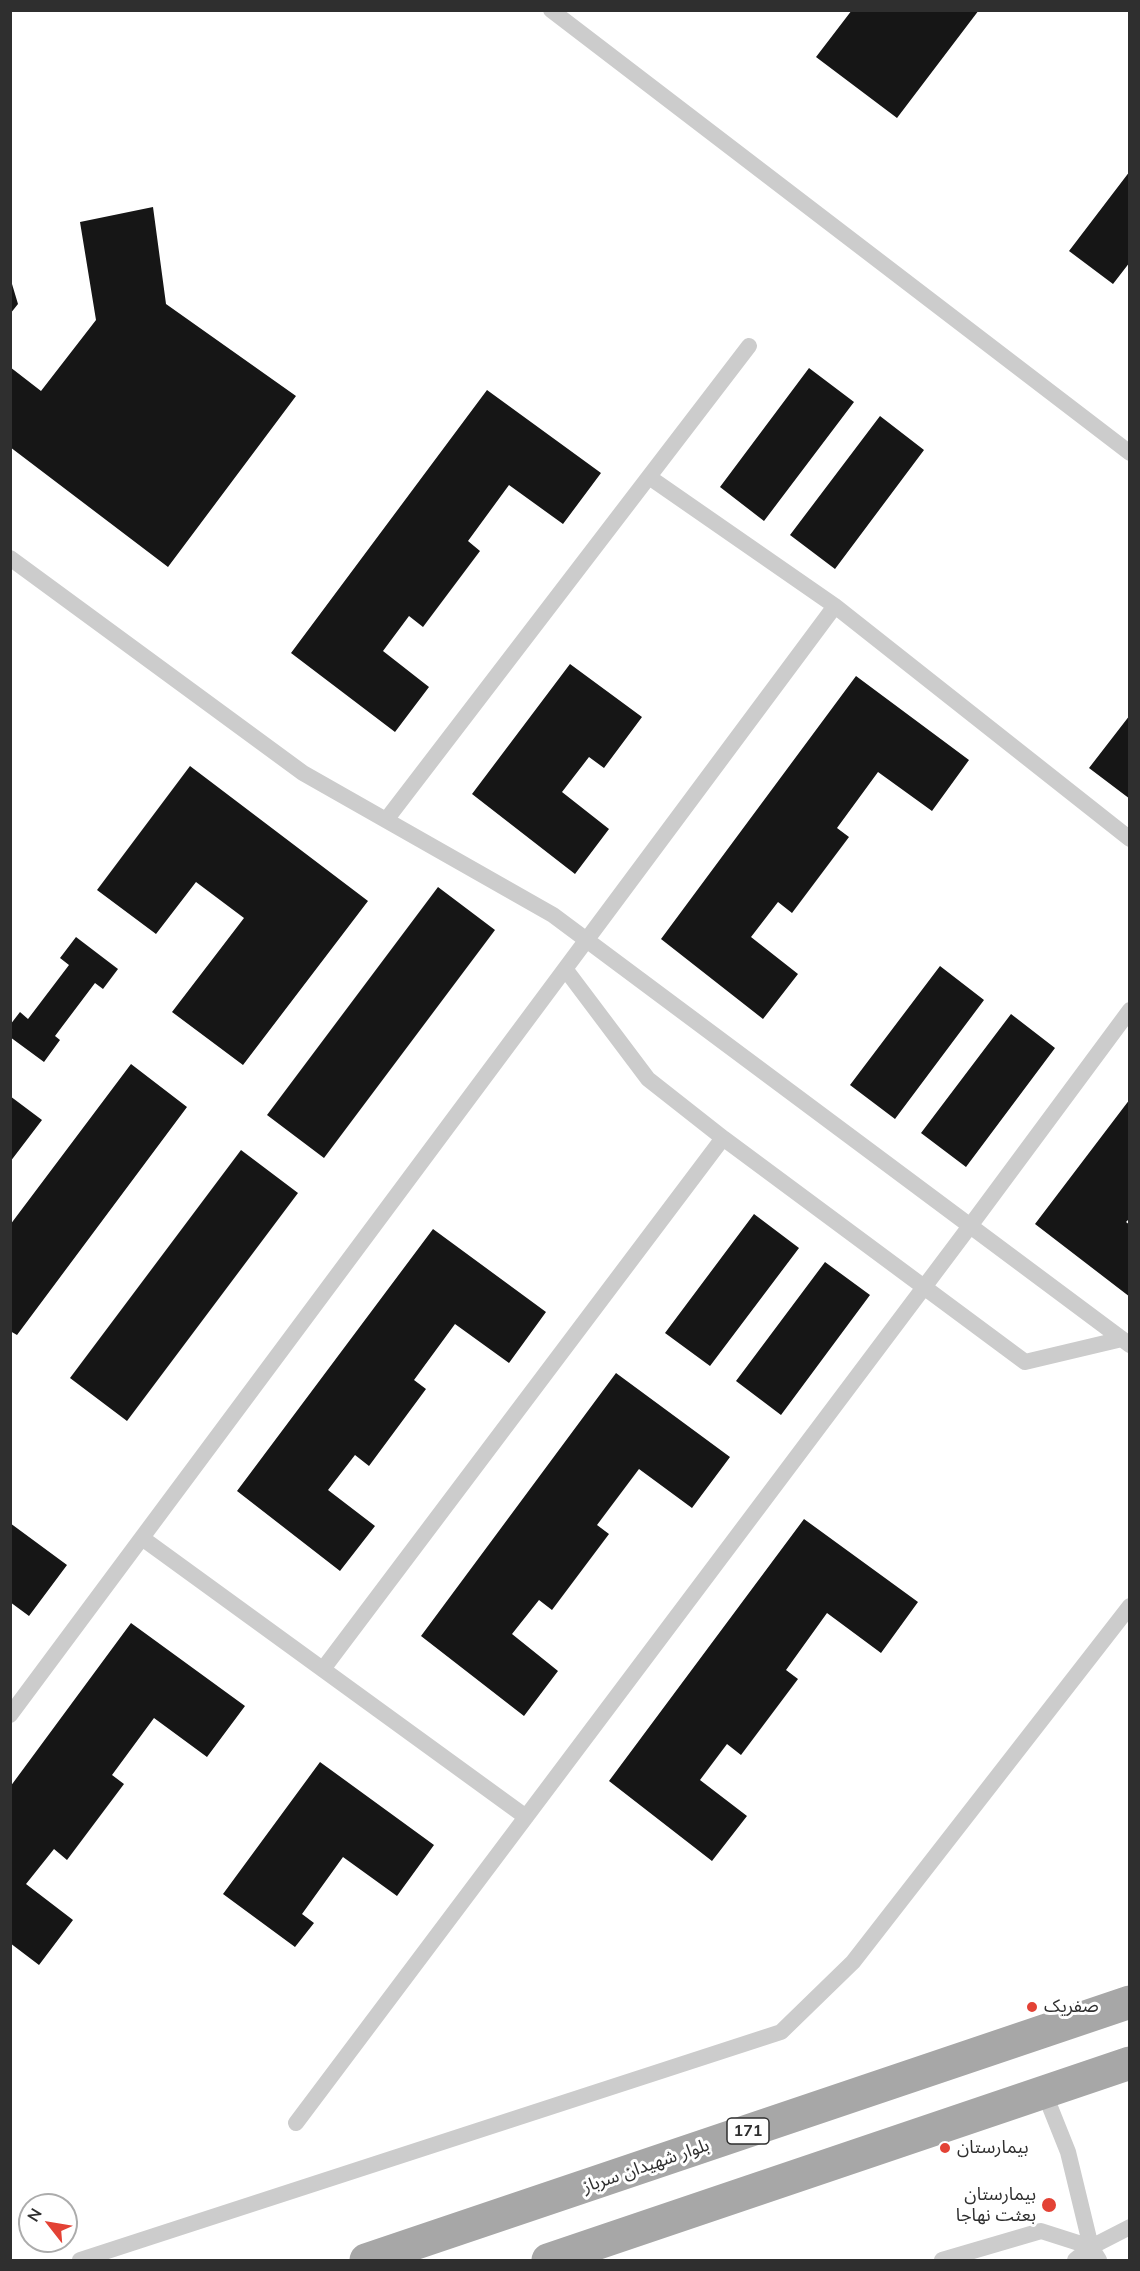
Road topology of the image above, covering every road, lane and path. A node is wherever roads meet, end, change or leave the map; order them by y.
1 (551, 10) edge
2 (749, 346) dead end
3 (1130, 453) edge
4 (649, 477) junction
5 (10, 558) edge
6 (835, 606) junction
7 (386, 820) junction
8 (1130, 839) edge
9 (588, 941) junction
10 (566, 970) junction
11 (1130, 1010) edge
12 (723, 1138) junction
13 (970, 1226) junction
14 (924, 1287) junction
15 (1126, 1342) edge
16 (142, 1538) junction
17 (1130, 1606) edge
18 (323, 1669) junction
19 (10, 1715) edge
20 (526, 1817) junction
21 (1130, 2002) edge
22 (1130, 2063) edge
23 (1044, 2092) junction
24 (296, 2123) dead end
25 (1130, 2227) edge
26 (1095, 2254) edge
27 (80, 2260) edge
28 (366, 2260) edge
29 (548, 2260) edge
30 (942, 2260) edge
31 (1075, 2260) edge

1 - 3 lane
2 - 4 lane
4 - 6 lane
4 - 7 lane
5 - 7 lane
6 - 8 lane
6 - 9 lane
7 - 9 lane
9 - 10 lane
9 - 13 lane
10 - 12 lane
10 - 16 lane
11 - 13 lane
12 - 14 lane
12 - 18 lane
13 - 14 lane
13 - 15 lane
14 - 15 lane
14 - 20 lane
16 - 18 lane
16 - 19 lane
17 - 27 lane
18 - 20 lane
20 - 24 lane
21 - 28 main road, بلوار شهیدان سرباز / 171
22 - 23 main road
23 - 26 lane
23 - 29 main road
25 - 26 lane
26 - 30 lane
26 - 31 lane

